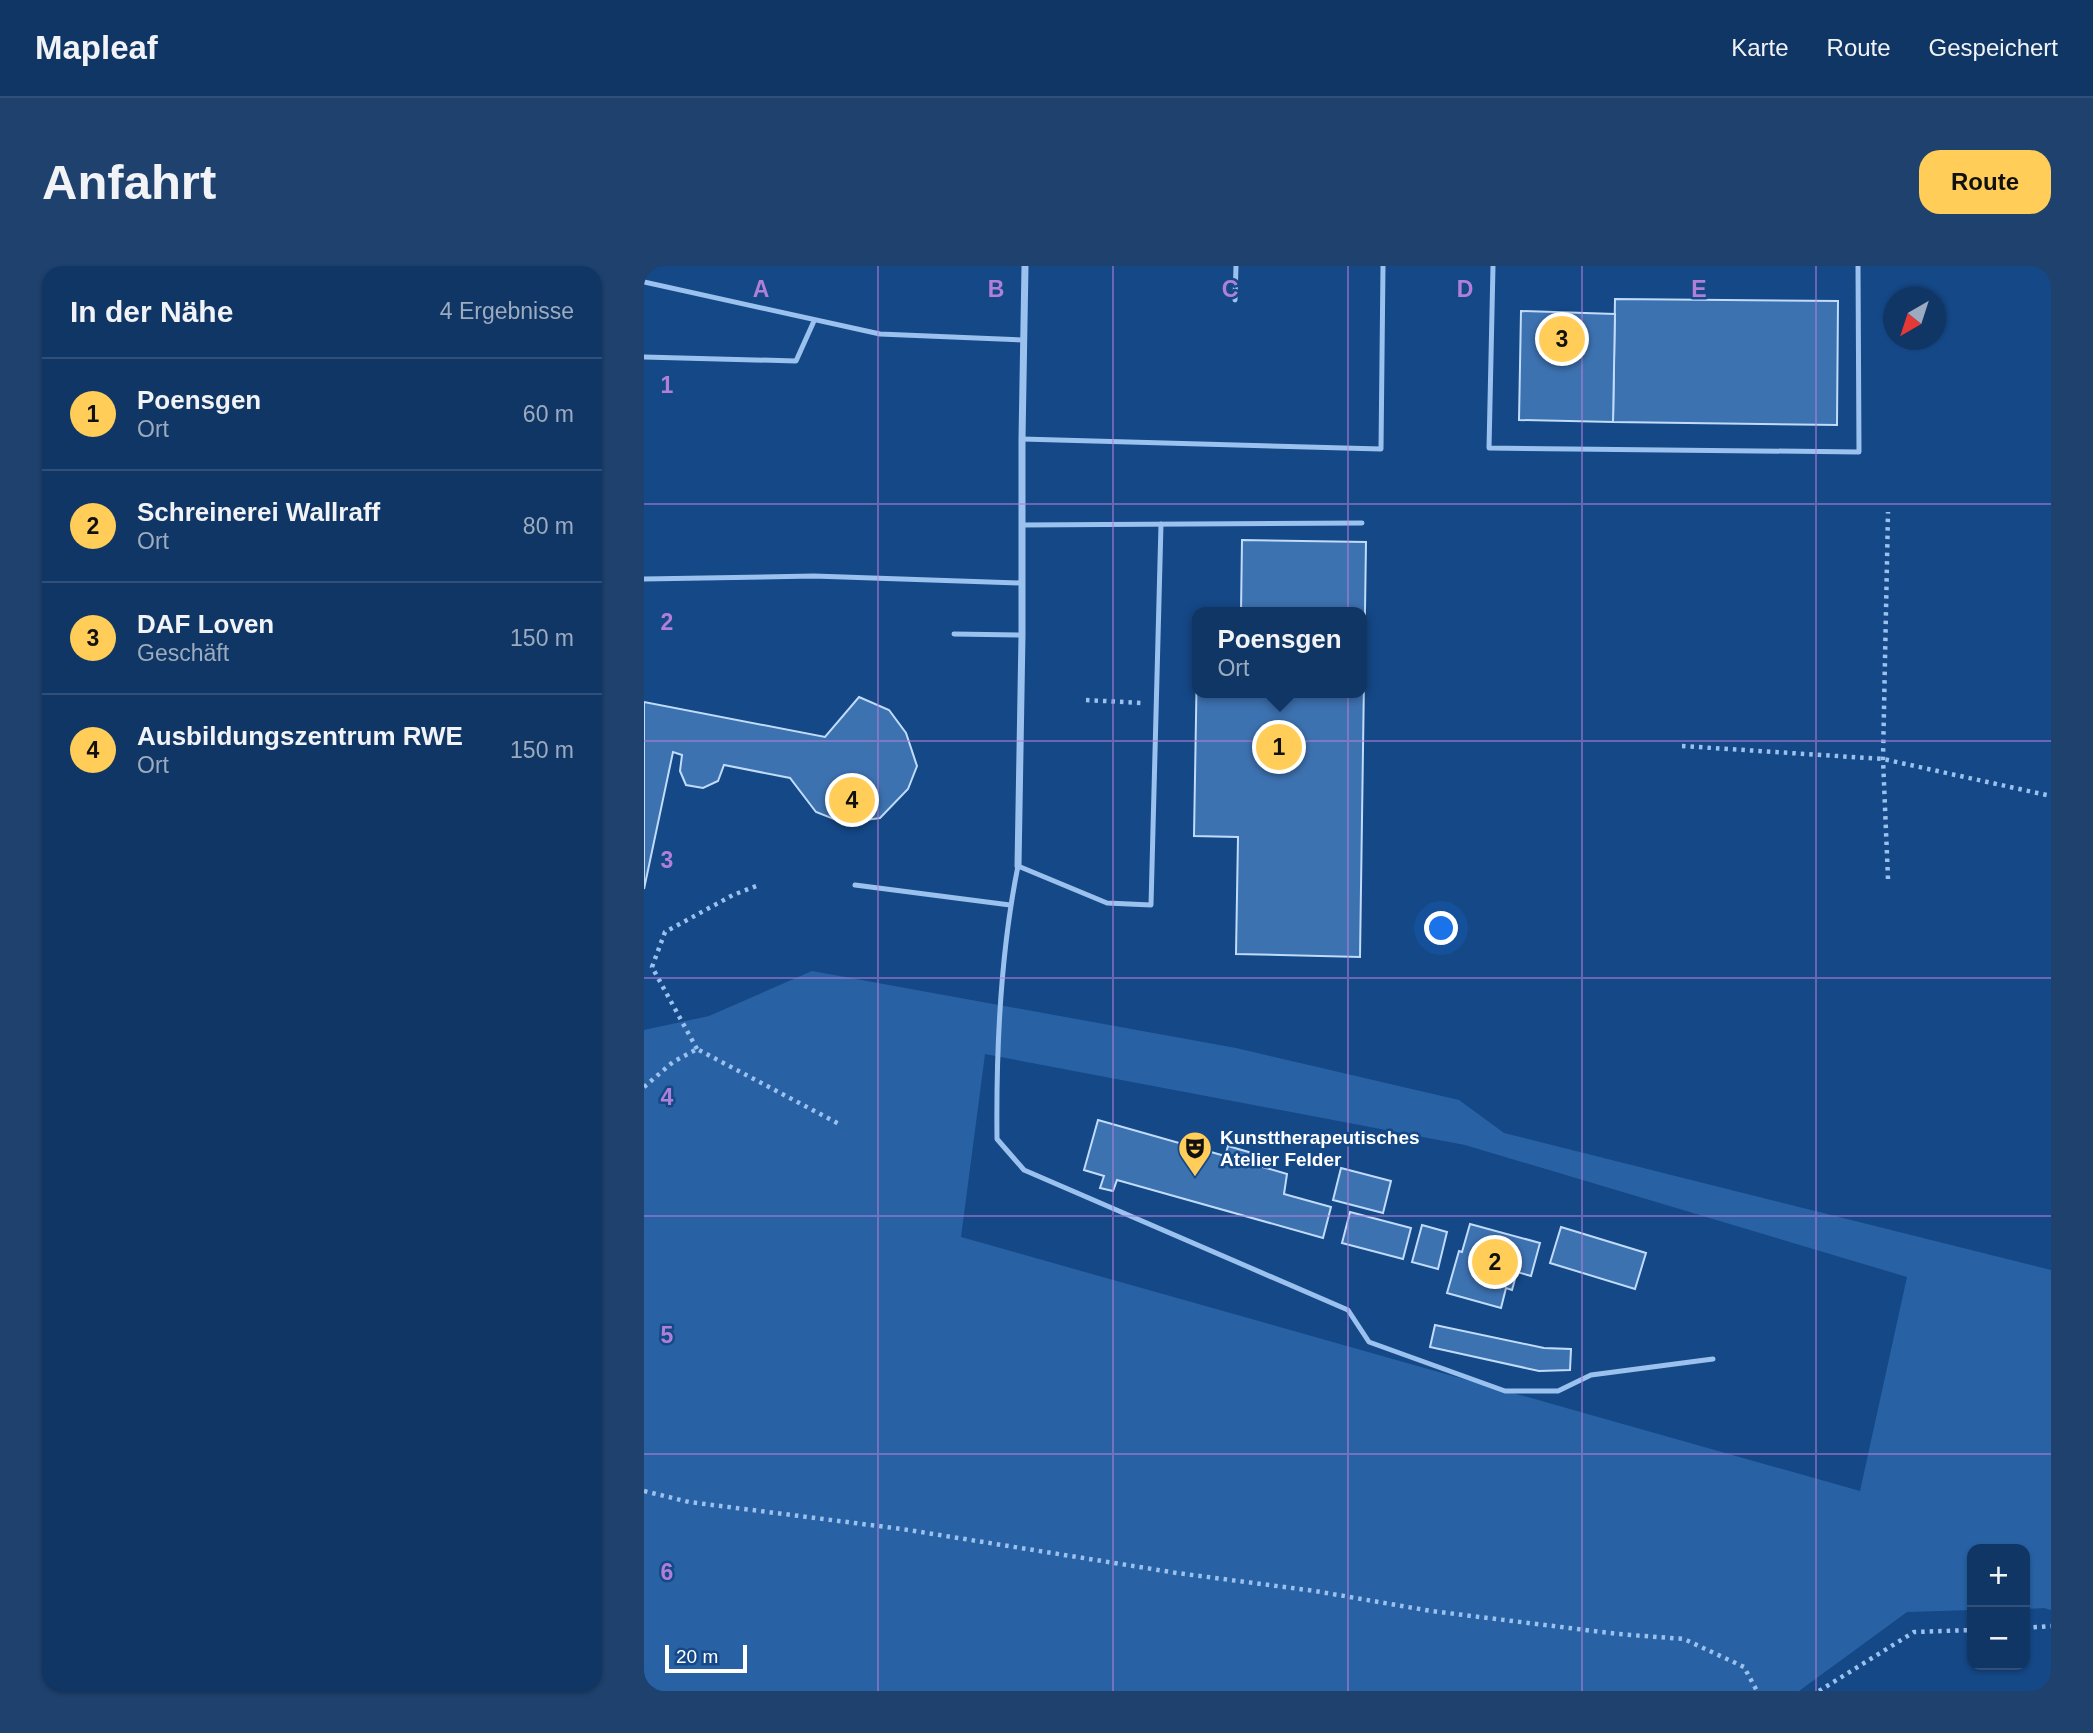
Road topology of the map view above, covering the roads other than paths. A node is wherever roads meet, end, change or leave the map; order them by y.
1 (1025, 266) edge
2 (1236, 266) edge
3 (1383, 266) edge
4 (1493, 266) edge
5 (1858, 266) edge
6 (644, 282) edge
7 (1236, 300) dead end
8 (814, 321) junction
9 (1024, 340) junction
10 (644, 357) edge
11 (1022, 439) junction
12 (1362, 523) dead end
13 (1161, 524) junction
14 (1022, 525) junction
15 (644, 579) edge
16 (1021, 583) junction
17 (954, 634) dead end
18 (1023, 635) junction
19 (1018, 866) junction
20 (855, 885) dead end
21 (1010, 905) junction
22 (1713, 1359) dead end

1 - 9 street
2 - 7 lane
3 - 11 lane
4 - 5 lane
6 - 8 lane
8 - 9 lane
8 - 10 lane
9 - 11 street
11 - 14 street
12 - 13 lane
13 - 14 lane
13 - 19 lane
14 - 16 street
15 - 16 lane
16 - 18 street
17 - 18 lane
18 - 19 street
19 - 21 lane
20 - 21 lane
21 - 22 lane

